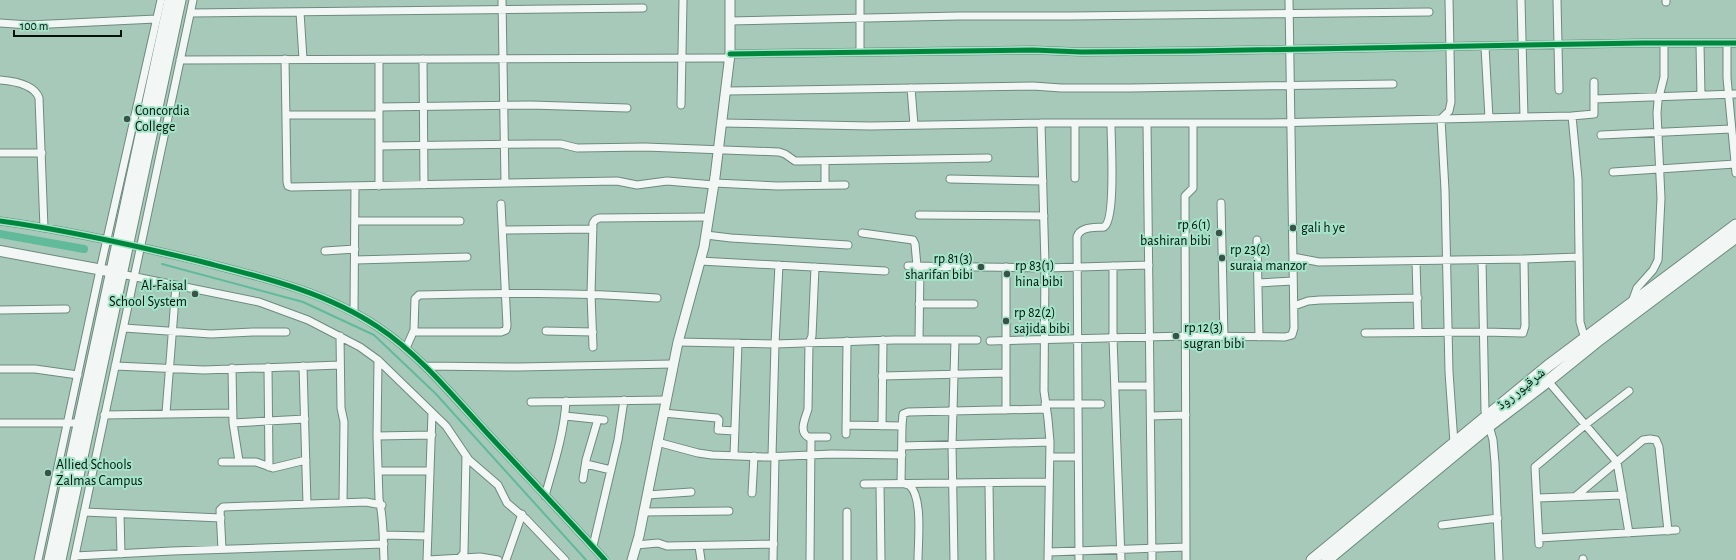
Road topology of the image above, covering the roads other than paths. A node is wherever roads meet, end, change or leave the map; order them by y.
1 (161, 0) edge
2 (170, 0) edge
3 (180, 0) edge
4 (193, 0) edge
5 (502, 0) edge
6 (683, 0) edge
7 (730, 0) edge
8 (860, 0) edge
9 (1289, 0) edge
10 (1449, 0) edge
11 (1521, 0) edge
12 (1557, 0) edge
13 (643, 8) dead end
14 (502, 10) junction
15 (191, 12) junction
16 (300, 12) junction
17 (1429, 12) dead end
18 (1289, 14) junction
19 (859, 18) junction
20 (156, 19) junction
21 (730, 20) junction
22 (0, 23) edge
23 (1727, 43) junction
24 (1736, 43) edge
25 (1664, 44) junction
26 (1700, 44) junction
27 (1558, 45) junction
28 (1522, 46) junction
29 (1485, 47) junction
30 (1450, 48) junction
31 (1289, 50) junction
32 (860, 52) junction
33 (730, 56) junction
34 (503, 57) junction
35 (682, 58) junction
36 (285, 59) junction
37 (303, 59) junction
38 (423, 59) junction
39 (180, 60) junction
40 (379, 60) junction
41 (0, 80) edge
42 (1594, 82) dead end
43 (1393, 84) dead end
44 (1290, 85) junction
45 (911, 88) junction
46 (1559, 90) dead end
47 (726, 91) junction
48 (1701, 94) junction
49 (1732, 94) edge
50 (1660, 96) junction
51 (1594, 99) junction
52 (681, 105) dead end
53 (503, 106) junction
54 (423, 107) junction
55 (627, 108) dead end
56 (379, 111) junction
57 (286, 115) junction
58 (1572, 116) junction
59 (1524, 117) junction
60 (1489, 118) junction
61 (1440, 119) junction
62 (722, 123) junction
63 (1041, 123) junction
64 (1193, 123) junction
65 (1290, 123) junction
66 (1075, 124) junction
67 (1111, 124) junction
68 (1148, 124) junction
69 (914, 125) junction
70 (1731, 129) junction
71 (1658, 132) junction
72 (1601, 135) dead end
73 (504, 144) junction
74 (423, 145) junction
75 (379, 146) junction
76 (719, 149) junction
77 (0, 153) edge
78 (42, 153) junction
79 (988, 158) dead end
80 (825, 161) junction
81 (1735, 164) junction
82 (1659, 168) junction
83 (1613, 172) dead end
84 (1736, 173) edge
85 (1075, 178) dead end
86 (950, 179) dead end
87 (1043, 181) junction
88 (504, 183) junction
89 (714, 184) junction
90 (424, 185) junction
91 (824, 185) junction
92 (845, 185) dead end
93 (355, 186) junction
94 (379, 186) junction
95 (501, 204) dead end
96 (1221, 204) dead end
97 (919, 215) dead end
98 (1044, 216) junction
99 (709, 217) junction
100 (460, 220) dead end
101 (0, 221) edge
102 (355, 221) junction
103 (1736, 225) edge
104 (44, 228) junction
105 (593, 229) junction
106 (503, 230) junction
107 (862, 233) dead end
108 (706, 235) junction
109 (1736, 237) edge
110 (1257, 240) dead end
111 (117, 243) junction
112 (848, 245) dead end
113 (141, 247) junction
114 (355, 249) junction
115 (0, 251) edge
116 (325, 251) dead end
117 (467, 257) dead end
118 (1293, 257) junction
119 (1579, 257) junction
120 (1524, 259) junction
121 (355, 260) junction
122 (1447, 260) junction
123 (1482, 260) junction
124 (700, 261) junction
125 (1416, 261) junction
126 (779, 265) junction
127 (1149, 265) junction
128 (908, 266) dead end
129 (919, 266) junction
130 (1113, 266) junction
131 (815, 267) junction
132 (1006, 267) junction
133 (1077, 267) junction
134 (1045, 268) junction
135 (100, 270) junction
136 (885, 271) dead end
137 (116, 273) junction
138 (134, 276) junction
139 (1293, 281) junction
140 (1258, 283) junction
141 (176, 285) junction
142 (506, 293) junction
143 (591, 294) junction
144 (656, 298) dead end
145 (1418, 298) junction
146 (919, 304) junction
147 (974, 304) dead end
148 (1632, 304) junction
149 (1294, 306) junction
150 (66, 309) dead end
151 (0, 310) edge
152 (354, 312) junction
153 (124, 328) junction
154 (546, 331) dead end
155 (173, 332) junction
156 (286, 332) dead end
157 (413, 332) junction
158 (593, 332) junction
159 (1418, 332) junction
160 (1448, 332) junction
161 (1484, 332) junction
162 (1365, 333) dead end
163 (340, 336) junction
164 (1186, 336) junction
165 (1224, 337) junction
166 (1258, 337) junction
167 (1113, 338) junction
168 (1150, 338) junction
169 (1044, 339) junction
170 (1078, 339) junction
171 (1585, 339) junction
172 (883, 340) junction
173 (919, 340) junction
174 (955, 340) junction
175 (977, 340) dead end
176 (1006, 340) junction
177 (847, 341) junction
178 (990, 341) dead end
179 (678, 342) junction
180 (738, 343) junction
181 (809, 343) junction
182 (775, 344) junction
183 (593, 347) dead end
184 (406, 348) junction
185 (378, 360) junction
186 (673, 364) junction
187 (340, 365) junction
188 (115, 366) junction
189 (303, 366) junction
190 (426, 366) junction
191 (268, 367) junction
192 (232, 368) junction
193 (0, 369) edge
194 (170, 369) junction
195 (1006, 373) junction
196 (954, 374) junction
197 (78, 375) junction
198 (882, 376) junction
199 (1548, 381) junction
200 (1116, 386) junction
201 (1150, 386) junction
202 (1629, 392) dead end
203 (624, 400) junction
204 (665, 400) junction
205 (566, 401) junction
206 (531, 402) dead end
207 (1078, 404) junction
208 (1101, 404) dead end
209 (1046, 407) junction
210 (953, 410) junction
211 (1006, 410) junction
212 (233, 413) junction
213 (432, 413) junction
214 (662, 413) junction
215 (166, 414) junction
216 (104, 415) junction
217 (1186, 415) junction
218 (565, 416) junction
219 (1151, 416) junction
220 (305, 419) junction
221 (270, 421) junction
222 (1488, 421) junction
223 (0, 423) edge
224 (67, 423) junction
225 (80, 423) junction
226 (233, 423) junction
227 (846, 425) junction
228 (1585, 425) junction
229 (882, 426) junction
230 (902, 426) junction
231 (735, 431) junction
232 (846, 434) dead end
233 (432, 435) junction
234 (377, 436) junction
235 (811, 437) junction
236 (827, 437) dead end
237 (657, 442) junction
238 (1050, 442) junction
239 (1454, 443) junction
240 (952, 444) junction
241 (902, 446) junction
242 (812, 454) junction
243 (734, 455) junction
244 (902, 455) junction
245 (466, 456) junction
246 (754, 456) junction
247 (774, 456) junction
248 (1050, 457) junction
249 (1078, 457) junction
250 (306, 460) junction
251 (240, 461) junction
252 (222, 462) dead end
253 (1617, 462) junction
254 (586, 464) junction
255 (270, 467) junction
256 (611, 470) junction
257 (378, 471) junction
258 (430, 471) junction
259 (583, 479) dead end
260 (1049, 482) junction
261 (902, 483) junction
262 (953, 483) junction
263 (989, 483) junction
264 (864, 484) dead end
265 (880, 484) junction
266 (691, 492) dead end
267 (752, 493) dead end
268 (647, 495) junction
269 (1623, 495) junction
270 (544, 496) junction
271 (1576, 496) junction
272 (1537, 498) junction
273 (344, 503) junction
274 (307, 504) junction
275 (382, 505) junction
276 (730, 511) dead end
277 (84, 512) junction
278 (643, 512) junction
279 (847, 512) dead end
280 (120, 514) junction
281 (522, 514) junction
282 (220, 518) junction
283 (1498, 518) junction
284 (1442, 526) dead end
285 (1676, 530) dead end
286 (1668, 531) junction
287 (1629, 533) junction
288 (384, 535) junction
289 (427, 536) junction
290 (384, 544) junction
291 (774, 544) junction
292 (636, 545) junction
293 (593, 546) junction
294 (699, 546) junction
295 (1186, 547) junction
296 (222, 549) junction
297 (1152, 549) junction
298 (1120, 550) junction
299 (164, 551) junction
300 (1079, 551) junction
301 (1049, 552) junction
302 (122, 554) junction
303 (1331, 556) edge
304 (74, 558) edge
305 (108, 558) edge
306 (459, 559) edge
307 (38, 560) edge
308 (50, 560) edge
309 (60, 560) edge
310 (165, 560) edge
311 (384, 560) edge
312 (428, 560) edge
313 (498, 560) edge
314 (506, 560) edge
315 (564, 560) edge
316 (605, 560) edge
317 (632, 560) edge
318 (701, 560) edge
319 (773, 560) edge
320 (810, 560) edge
321 (847, 560) edge
322 (881, 560) edge
323 (918, 560) edge
324 (954, 560) edge
325 (990, 560) edge
326 (1048, 560) edge
327 (1079, 560) edge
328 (1121, 560) edge
329 (1152, 560) edge
330 (1186, 560) edge
331 (1312, 560) edge
332 (1499, 560) edge

1 - 20 street
2 - 111 main road
3 - 111 main road
4 - 15 street
5 - 14 street
6 - 35 street
7 - 21 street
8 - 19 street
9 - 18 street
10 - 30 street
11 - 28 street
12 - 27 street
13 - 14 street
14 - 16 street
14 - 34 street
15 - 16 street
15 - 39 street
16 - 37 street
17 - 18 street
18 - 19 street
18 - 31 street
19 - 21 street
19 - 32 street
20 - 22 street
20 - 111 street
21 - 33 street
23 - 24 street
23 - 26 street
23 - 49 street
25 - 26 street
25 - 27 street
25 - 50 street
26 - 48 street
27 - 28 street
27 - 46 street
28 - 29 street
28 - 59 street
29 - 30 street
29 - 60 street
30 - 31 street
30 - 61 street
31 - 32 street
31 - 44 street
32 - 33 street
33 - 35 street
33 - 47 street
34 - 35 street
34 - 38 street
34 - 53 street
35 - 52 street
36 - 37 street
36 - 39 street
36 - 57 street
37 - 40 street
38 - 40 street
38 - 54 street
39 - 113 street
40 - 56 street
41 - 78 street
42 - 51 street
43 - 44 street
44 - 45 street
44 - 65 street
45 - 47 street
45 - 69 street
47 - 62 street
48 - 49 street
48 - 50 street
49 - 70 street
50 - 51 street
50 - 71 street
51 - 58 street
53 - 54 street
53 - 55 street
53 - 73 street
54 - 56 street
54 - 74 street
56 - 57 street
56 - 75 street
57 - 93 street
58 - 59 street
58 - 119 street
59 - 60 street
60 - 61 street
61 - 65 street
61 - 122 street
62 - 69 street
62 - 76 street
63 - 66 street
63 - 69 street
63 - 87 street
64 - 65 street
64 - 68 street
64 - 164 street
65 - 118 street
66 - 67 street
66 - 85 street
67 - 68 street
67 - 133 street
68 - 127 street
70 - 71 street
70 - 81 street
71 - 72 street
71 - 82 street
73 - 74 street
73 - 76 street
73 - 88 street
74 - 75 street
74 - 90 street
75 - 94 street
76 - 80 street
76 - 89 street
77 - 78 street
78 - 104 street
79 - 80 street
80 - 91 street
81 - 82 street
81 - 84 street
82 - 83 street
82 - 148 street
86 - 87 street
87 - 98 street
88 - 89 street
88 - 90 street
89 - 91 street
89 - 99 street
90 - 94 street
91 - 92 street
93 - 94 street
93 - 102 street
95 - 106 street
96 - 165 street
97 - 98 street
98 - 134 street
99 - 105 street
99 - 108 street
100 - 102 street
101 - 104 street
102 - 114 street
103 - 148 main road, شرقپور روڈ
104 - 111 street
105 - 106 street
105 - 143 street
106 - 142 street
107 - 129 street
108 - 112 street
108 - 124 street
109 - 199 main road, شرقپور روڈ
110 - 140 street
111 - 113 street
111 - 135 street
111 - 137 main road
113 - 138 street
113 - 152 street
114 - 116 street
114 - 121 street
115 - 135 main road
117 - 121 street
118 - 125 street
118 - 139 street
119 - 120 street
119 - 171 street
120 - 123 street
120 - 161 street
121 - 152 street
122 - 123 street
122 - 125 street
122 - 160 street
123 - 161 street
124 - 126 street
124 - 179 street
125 - 145 street
126 - 131 street
126 - 182 street
127 - 130 street
127 - 168 street
128 - 129 street
129 - 132 street
129 - 146 street
130 - 133 street
130 - 167 street
131 - 136 street
131 - 181 street
132 - 134 street
132 - 176 street
133 - 134 street
133 - 170 street
134 - 169 street
135 - 137 main road
135 - 197 street
137 - 138 street
137 - 225 main road
137 - 309 main road
138 - 141 street
138 - 153 street
139 - 140 street
139 - 149 street
140 - 166 street
141 - 155 street
141 - 163 street
142 - 143 street
142 - 157 street
142 - 157 street
143 - 144 street
143 - 158 street
145 - 149 street
145 - 159 street
146 - 147 street
146 - 173 street
148 - 171 main road, شرقپور روڈ
149 - 166 street
150 - 151 street
152 - 184 street
153 - 155 street
153 - 188 street
154 - 158 street
155 - 156 street
155 - 194 street
157 - 184 street
158 - 183 street
159 - 160 street
159 - 162 street
160 - 161 street
160 - 239 street
161 - 222 street
163 - 185 street
163 - 187 street
164 - 165 street
164 - 168 street
164 - 217 street
165 - 166 street
167 - 168 street
167 - 170 street
167 - 200 street
168 - 201 street
169 - 170 street
169 - 176 street
169 - 209 street
170 - 207 street
171 - 222 main road, شرقپور روڈ
172 - 173 street
172 - 177 street
172 - 198 street
173 - 174 street
174 - 175 street
174 - 196 street
176 - 178 street
176 - 195 street
177 - 181 street
177 - 227 street
179 - 180 street
179 - 186 street
180 - 182 street
180 - 231 street
181 - 182 street
181 - 235 street
182 - 247 street
184 - 190 street
185 - 213 street
185 - 234 street
186 - 190 street
186 - 204 street
187 - 189 street
187 - 273 street
188 - 194 street
188 - 216 street
189 - 191 street
189 - 220 street
190 - 270 street
191 - 192 street
191 - 221 street
192 - 194 street
192 - 212 street
193 - 197 street
194 - 215 street
195 - 196 street
195 - 211 street
196 - 198 street
196 - 210 street
197 - 224 street
198 - 229 street
199 - 222 main road, شرقپور روڈ
199 - 228 street
200 - 201 street
200 - 298 street
201 - 219 street
202 - 228 street
203 - 204 street
203 - 205 street
203 - 256 street
204 - 214 street
205 - 206 street
205 - 218 street
207 - 208 street
207 - 209 street
207 - 249 street
209 - 211 street
209 - 238 street
210 - 211 street
210 - 230 street
210 - 240 street
212 - 215 street
212 - 226 street
213 - 233 street
213 - 245 street
214 - 231 street
214 - 237 street
215 - 216 street
216 - 277 street
217 - 219 street
217 - 295 street
218 - 254 street
218 - 270 street
219 - 297 street
220 - 221 street
220 - 250 street
221 - 226 street
221 - 255 street
222 - 239 main road, شرقپور روڈ
222 - 283 street
222 - 303 main road, شرقپور روڈ
223 - 224 street
224 - 225 street
224 - 307 street
225 - 308 main road
226 - 251 street
227 - 229 street
227 - 232 street
228 - 253 street
228 - 272 street
229 - 230 street
230 - 241 street
231 - 243 street
233 - 234 street
233 - 258 street
234 - 257 street
235 - 236 street
235 - 242 street
237 - 243 street
237 - 268 street
238 - 240 street
238 - 248 street
239 - 303 main road, شرقپور روڈ
240 - 241 street
240 - 262 street
241 - 244 street
242 - 244 street
242 - 247 street
242 - 320 street
243 - 246 street
244 - 261 street
245 - 281 street
245 - 306 street
246 - 247 street
246 - 267 street
247 - 291 street
248 - 249 street
248 - 260 street
249 - 300 street
250 - 255 street
250 - 274 street
251 - 252 street
251 - 255 street
253 - 269 street
253 - 271 street
253 - 286 street
254 - 256 street
254 - 259 street
256 - 293 street
257 - 258 street
257 - 275 street
258 - 289 street
260 - 263 street
260 - 301 street
261 - 262 street
261 - 265 street
261 - 323 street
262 - 263 street
262 - 324 street
263 - 325 street
264 - 265 street
265 - 322 street
266 - 268 street
268 - 278 street
269 - 271 street
269 - 287 street
270 - 293 street
271 - 272 street
272 - 287 street
273 - 274 street
273 - 275 street
274 - 282 street
275 - 288 street
276 - 278 street
277 - 280 street
277 - 304 street
278 - 292 street
279 - 321 street
280 - 282 street
280 - 302 street
281 - 314 street
281 - 315 street
282 - 296 street
283 - 284 street
283 - 332 street
285 - 286 street
286 - 287 street
288 - 289 street
288 - 290 street
289 - 312 street
290 - 296 street
290 - 311 street
291 - 294 street
291 - 319 street
292 - 294 street
292 - 317 street
293 - 316 street
294 - 318 street
295 - 297 street
295 - 330 street
296 - 299 street
297 - 298 street
297 - 329 street
298 - 300 street
298 - 328 street
299 - 302 street
299 - 310 street
300 - 301 street
300 - 327 street
301 - 326 street
302 - 305 street
303 - 331 main road, شرقپور روڈ
304 - 305 street
306 - 312 street
306 - 313 street

